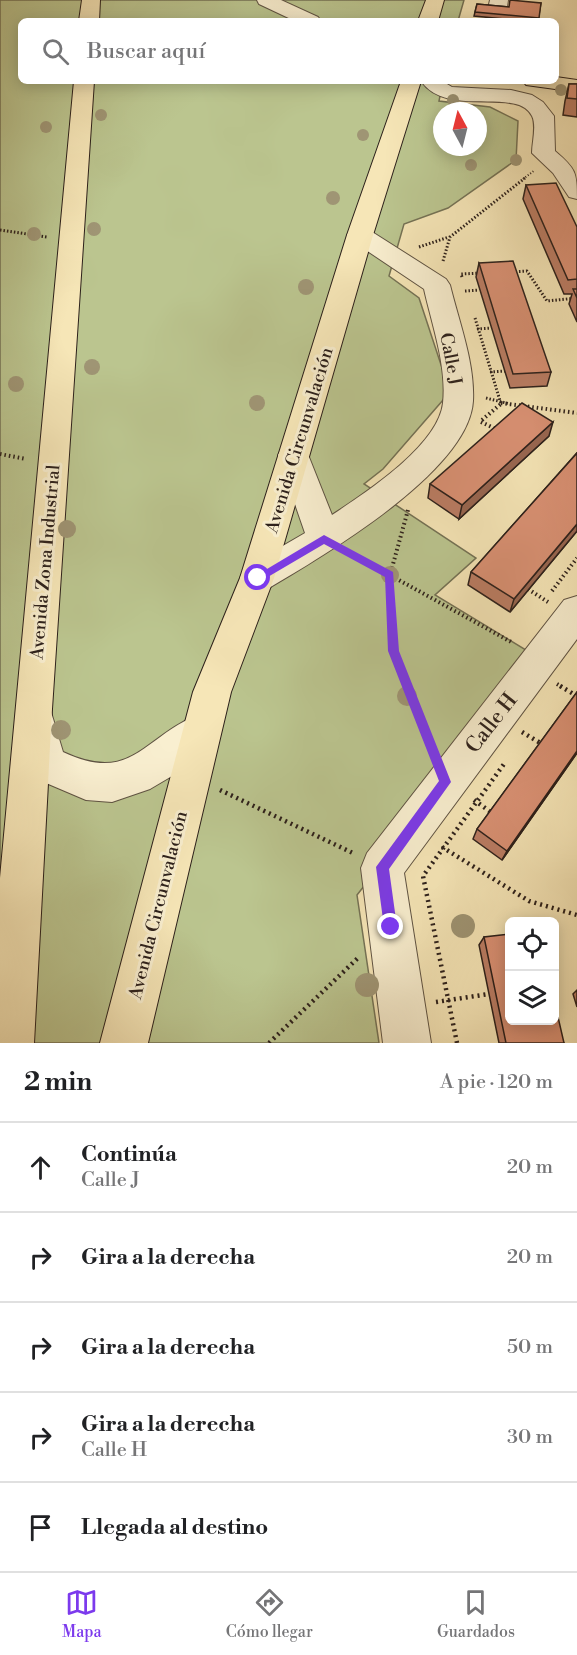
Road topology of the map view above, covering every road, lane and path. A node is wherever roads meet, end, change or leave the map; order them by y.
1 (91, 0) edge
2 (266, 0) edge
3 (499, 0) edge
4 (89, 18) edge
5 (304, 18) edge
6 (496, 18) edge
7 (84, 84) edge
8 (410, 84) edge
9 (434, 84) edge
10 (559, 84) edge
11 (577, 86) edge
12 (543, 153) junction
13 (577, 192) edge
14 (0, 230) edge
15 (360, 236) junction
16 (71, 241) junction
17 (505, 272) edge
18 (483, 273) edge
19 (437, 285) junction
20 (577, 298) edge
21 (470, 300) dead end
22 (472, 310) dead end
23 (458, 389) junction
24 (502, 403) junction
25 (577, 413) edge
26 (294, 455) junction
27 (411, 500) dead end
28 (324, 539) junction
29 (390, 575) junction
30 (258, 578) junction
31 (577, 610) edge
32 (513, 643) dead end
33 (566, 678) dead end
34 (553, 695) dead end
35 (33, 709) junction
36 (532, 724) dead end
37 (200, 732) junction
38 (519, 742) dead end
39 (507, 760) dead end
40 (189, 776) junction
41 (446, 782) junction
42 (427, 838) junction
43 (382, 867) junction
44 (577, 915) edge
45 (391, 927) junction
46 (489, 994) edge
47 (448, 1000) junction
48 (405, 1025) edge
49 (10, 1043) edge
50 (124, 1043) edge
51 (269, 1043) edge
52 (457, 1043) edge

1 - 4 main road
2 - 5 street
3 - 6 street
7 - 16 main road, Avenida Zona Industrial
8 - 15 main road, Avenida Circunvalación
9 - 12 street
10 - 11 main road
12 - 13 street
12 - 19 path
14 - 16 path
15 - 19 street
15 - 26 main road, Avenida Circunvalación
16 - 35 main road, Avenida Zona Industrial
17 - 20 path
18 - 21 path
19 - 23 street, Calle J
22 - 24 path
23 - 24 path
23 - 28 street, Calle J
24 - 25 path
26 - 28 street
26 - 30 main road, Avenida Circunvalación
27 - 29 path
28 - 29 path
28 - 30 street, Calle J
29 - 32 path
29 - 41 path
30 - 37 main road, Avenida Circunvalación
31 - 41 street, Calle H
33 - 34 path
35 - 37 street
35 - 49 main road, Avenida Zona Industrial
36 - 38 path
37 - 40 main road, Avenida Circunvalación
39 - 42 path
40 - 43 path
40 - 50 main road, Avenida Circunvalación
41 - 42 street, Calle H
42 - 43 street, Calle H
42 - 44 path
42 - 47 path
43 - 45 street
45 - 48 street
45 - 51 path
46 - 47 path
47 - 48 path
47 - 52 path

